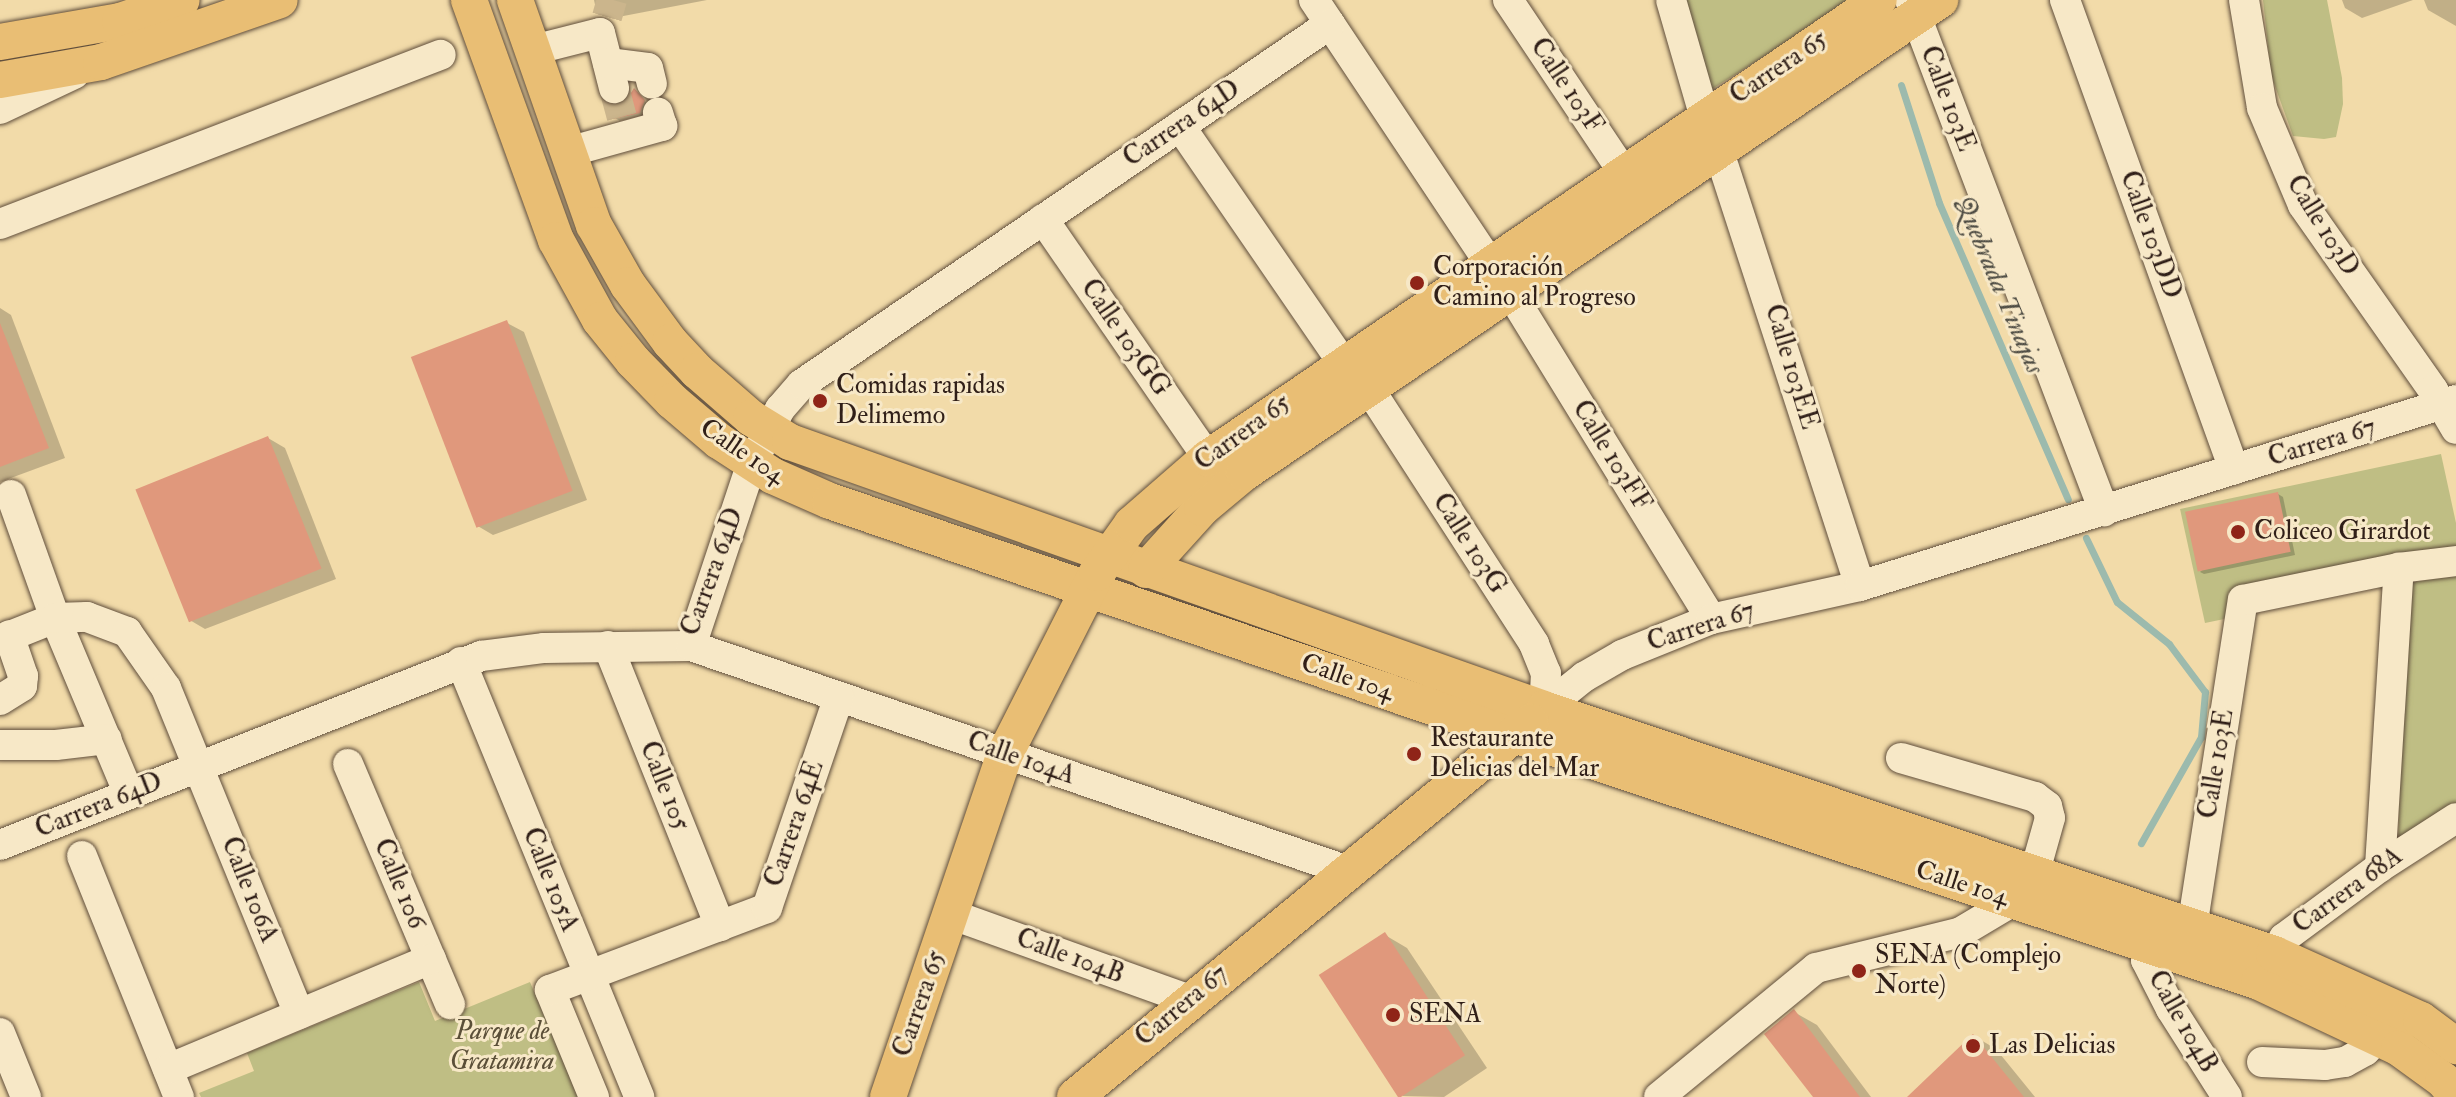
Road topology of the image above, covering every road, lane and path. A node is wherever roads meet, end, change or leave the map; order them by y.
1 (182, 0) edge
2 (280, 0) edge
3 (469, 0) edge
4 (515, 0) edge
5 (1508, 0) edge
6 (1671, 0) edge
7 (1879, 0) edge
8 (2065, 0) edge
9 (2244, 0) edge
10 (1922, 5) edge
11 (1322, 12) edge
12 (0, 42) edge
13 (533, 50) junction
14 (441, 55) dead end
15 (101, 62) junction
16 (0, 80) edge
17 (0, 109) edge
18 (1180, 126) junction
19 (1712, 133) junction
20 (568, 152) junction
21 (1624, 173) junction
22 (1043, 219) junction
23 (0, 224) edge
24 (1500, 278) junction
25 (1355, 375) junction
26 (2452, 411) edge
27 (769, 429) junction
28 (1208, 458) junction
29 (752, 463) junction
30 (2234, 470) junction
31 (11, 495) dead end
32 (2104, 511) junction
33 (1107, 556) junction
34 (2456, 561) edge
35 (2399, 568) junction
36 (1146, 570) junction
37 (1860, 586) junction
38 (1088, 589) junction
39 (1125, 602) junction
40 (55, 618) junction
41 (1711, 619) junction
42 (4, 637) edge
43 (608, 646) junction
44 (691, 646) junction
45 (461, 662) junction
46 (839, 697) junction
47 (0, 700) edge
48 (1544, 709) junction
49 (1514, 735) junction
50 (107, 739) junction
51 (0, 745) edge
52 (1005, 754) junction
53 (1901, 758) dead end
54 (348, 764) dead end
55 (198, 766) junction
56 (129, 794) junction
57 (2456, 818) edge
58 (0, 845) edge
59 (82, 856) dead end
60 (2380, 867) junction
61 (1351, 872) junction
62 (2023, 888) junction
63 (950, 914) junction
64 (720, 926) junction
65 (2192, 928) junction
66 (2146, 945) junction
67 (431, 959) junction
68 (2266, 968) junction
69 (589, 975) junction
70 (1190, 1000) junction
71 (450, 1004) dead end
72 (299, 1014) junction
73 (0, 1033) edge
74 (2378, 1038) junction
75 (2456, 1046) edge
76 (2262, 1062) dead end
77 (168, 1069) junction
78 (2456, 1095) edge
79 (26, 1097) edge
80 (179, 1097) edge
81 (594, 1097) edge
82 (638, 1097) edge
83 (888, 1097) edge
84 (1075, 1097) edge
85 (1659, 1097) edge
86 (2227, 1097) edge

1 - 12 main road
2 - 15 main road
3 - 29 main road, Calle 104
4 - 13 main road, Calle 104
5 - 21 street, Calle 103F
6 - 19 street, Calle 103EE
7 - 19 main road, Carrera 65
8 - 30 street, Calle 103DD
9 - 26 street, Calle 103D
10 - 19 main road, Carrera 65
10 - 32 street, Calle 103E
11 - 18 street, Carrera 64D
11 - 24 street, Calle 103FF
13 - 20 main road, Calle 104
13 - 20 street
14 - 23 street
15 - 16 main road
15 - 17 street
18 - 22 street, Carrera 64D
18 - 25 street, Calle 103G
19 - 21 main road, Carrera 65
19 - 24 main road, Carrera 65
19 - 37 street, Calle 103EE
20 - 27 main road, Calle 104
21 - 24 main road, Carrera 65
22 - 27 street, Carrera 64D
22 - 28 street, Calle 103GG
24 - 25 main road, Carrera 65
24 - 41 street, Calle 103FF
25 - 28 main road, Carrera 65
25 - 36 main road, Carrera 65
25 - 48 street, Calle 103G
26 - 30 street, Carrera 67
27 - 29 street, Carrera 64D
27 - 33 main road, Calle 104
28 - 33 main road, Carrera 65
29 - 38 main road, Calle 104
29 - 44 street, Carrera 64D
30 - 32 street, Carrera 67
31 - 40 street
32 - 37 street, Carrera 67
33 - 36 main road, Calle 104
33 - 38 main road, Carrera 65
34 - 35 street
35 - 60 street
35 - 65 street, Calle 103E
36 - 39 street, Carrera 65
36 - 48 main road, Calle 104
37 - 41 street, Carrera 67
38 - 39 main road, Calle 104
38 - 52 main road, Carrera 65
39 - 49 main road, Calle 104
40 - 42 street
40 - 50 street
40 - 55 street, Calle 106A
41 - 48 street, Carrera 67
42 - 47 street
43 - 44 street, Carrera 64D
43 - 45 street, Carrera 64D
43 - 64 street, Calle 105
44 - 46 street, Calle 104A
45 - 55 street, Carrera 64D
45 - 69 street, Calle 105A
46 - 52 street, Calle 104A
46 - 64 street, Carrera 64E
48 - 49 main road, Carrera 67
48 - 62 main road, Calle 104
49 - 61 main road, Carrera 67
49 - 62 main road, Calle 104
50 - 51 street
50 - 56 street
52 - 61 street, Calle 104A
52 - 63 main road, Carrera 65
53 - 62 street
54 - 67 street, Calle 106
55 - 56 street, Carrera 64D
55 - 72 street, Calle 106A
56 - 58 street, Carrera 64D
57 - 60 street, Carrera 68A
59 - 77 street
60 - 68 street, Carrera 68A
61 - 70 main road, Carrera 67
62 - 65 main road, Calle 104
62 - 66 main road, Calle 104
62 - 85 street
63 - 70 street, Calle 104B
63 - 83 main road, Carrera 65
64 - 69 street, Carrera 64E
65 - 68 main road, Calle 104
66 - 68 main road, Calle 104
66 - 86 street, Calle 104B
67 - 71 street, Calle 106
67 - 72 street
68 - 74 main road, Calle 104
68 - 75 main road, Calle 104
69 - 81 street, Carrera 64E
69 - 82 street, Calle 105A
70 - 84 main road, Carrera 67
72 - 77 street
73 - 79 street
74 - 76 street
74 - 78 main road, Calle 104
77 - 80 street

